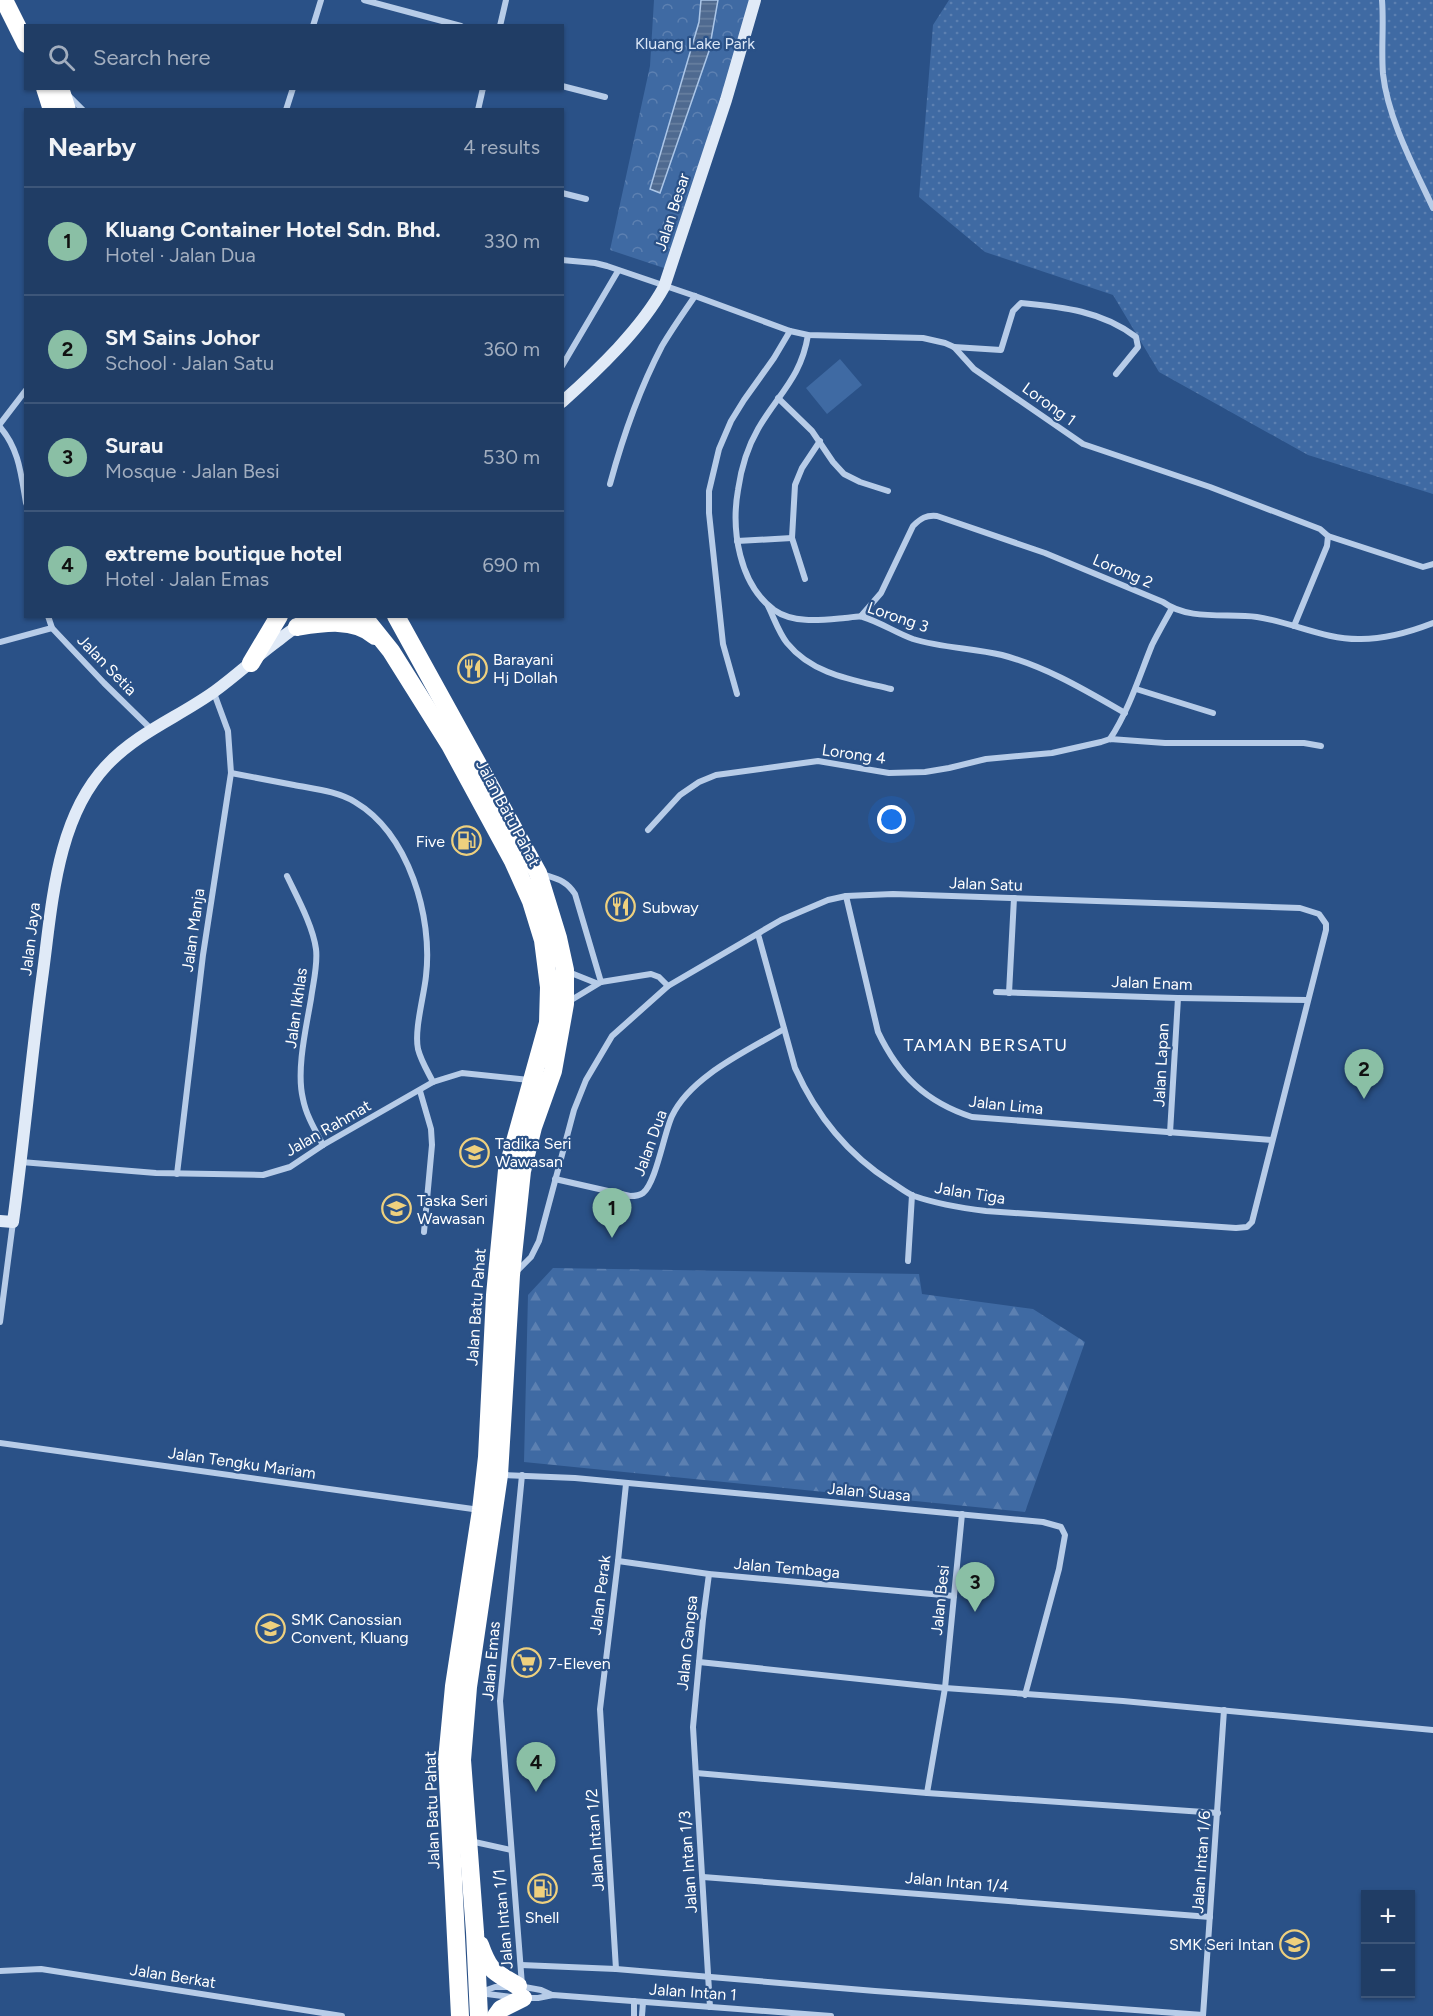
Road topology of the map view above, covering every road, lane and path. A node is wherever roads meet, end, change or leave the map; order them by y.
1 (4, 0) edge
2 (17, 0) edge
3 (321, 0) edge
4 (364, 0) edge
5 (506, 0) edge
6 (755, 0) edge
7 (1382, 0) edge
8 (29, 24) edge
9 (314, 24) edge
10 (454, 24) edge
11 (500, 24) edge
12 (24, 40) edge
13 (564, 87) edge
14 (46, 90) edge
15 (61, 90) edge
16 (62, 90) edge
17 (292, 90) edge
18 (483, 90) edge
19 (605, 98) dead end
20 (51, 108) edge
21 (67, 108) edge
22 (82, 108) edge
23 (287, 108) edge
24 (478, 108) edge
25 (564, 194) edge
26 (586, 199) dead end
27 (1433, 208) edge
28 (564, 260) edge
29 (618, 271) junction
30 (664, 287) junction
31 (695, 296) junction
32 (790, 331) junction
33 (808, 334) junction
34 (954, 348) junction
35 (564, 363) edge
36 (1116, 374) dead end
37 (24, 393) edge
38 (778, 398) junction
39 (564, 400) edge
40 (0, 425) edge
41 (820, 441) junction
42 (610, 484) dead end
43 (24, 491) edge
44 (888, 491) dead end
45 (1328, 536) junction
46 (792, 538) junction
47 (737, 541) junction
48 (1433, 564) edge
49 (805, 579) dead end
50 (767, 604) junction
51 (1172, 608) junction
52 (861, 616) junction
53 (49, 618) edge
54 (278, 618) edge
55 (314, 618) edge
56 (365, 618) edge
57 (397, 618) edge
58 (405, 618) edge
59 (291, 622) edge
60 (1433, 623) edge
61 (1294, 626) junction
62 (52, 628) junction
63 (0, 642) edge
64 (391, 651) junction
65 (415, 652) junction
66 (257, 657) junction
67 (891, 689) dead end
68 (1136, 689) junction
69 (213, 692) junction
70 (737, 693) dead end
71 (1213, 712) dead end
72 (1125, 713) junction
73 (151, 729) junction
74 (1110, 739) junction
75 (1321, 746) dead end
76 (231, 773) junction
77 (648, 830) dead end
78 (538, 873) junction
79 (288, 876) dead end
80 (846, 896) junction
81 (1014, 898) junction
82 (759, 934) junction
83 (564, 970) junction
84 (598, 982) junction
85 (668, 986) junction
86 (996, 992) dead end
87 (1009, 993) junction
88 (1178, 998) junction
89 (1307, 1000) junction
90 (565, 1004) junction
91 (784, 1029) junction
92 (532, 1081) junction
93 (433, 1082) junction
94 (420, 1091) junction
95 (1170, 1133) junction
96 (1272, 1140) junction
97 (323, 1145) junction
98 (21, 1162) junction
99 (177, 1174) junction
100 (555, 1179) junction
101 (912, 1195) junction
102 (6, 1222) edge
103 (424, 1232) dead end
104 (908, 1261) dead end
105 (511, 1275) junction
106 (0, 1322) edge
107 (0, 1443) edge
108 (522, 1474) junction
109 (499, 1475) junction
110 (626, 1484) junction
111 (481, 1510) junction
112 (962, 1514) junction
113 (618, 1561) junction
114 (709, 1574) junction
115 (954, 1596) junction
116 (699, 1662) junction
117 (945, 1688) junction
118 (1025, 1695) junction
119 (600, 1709) joint
120 (1224, 1710) junction
121 (694, 1716) joint
122 (1433, 1730) edge
123 (696, 1773) junction
124 (927, 1793) junction
125 (1218, 1813) junction
126 (468, 1841) junction
127 (511, 1850) junction
128 (703, 1877) junction
129 (1210, 1917) junction
130 (475, 1932) junction
131 (458, 1965) junction
132 (521, 1965) junction
133 (616, 1969) junction
134 (0, 1971) edge
135 (709, 1978) junction
136 (521, 1990) junction
137 (479, 1993) junction
138 (553, 1995) junction
139 (634, 2001) junction
140 (643, 2002) junction
141 (710, 2007) junction
142 (342, 2016) edge
143 (460, 2016) edge
144 (466, 2016) edge
145 (479, 2016) edge
146 (496, 2016) edge
147 (634, 2016) edge
148 (642, 2016) edge
149 (831, 2016) edge
150 (1203, 2016) edge

1 - 12 highway
2 - 8 highway
3 - 9 street
4 - 10 street
5 - 11 street
6 - 30 street, Jalan Besar
7 - 27 street
13 - 19 street
14 - 20 highway
15 - 21 highway
16 - 22 street
17 - 23 street
18 - 24 street
25 - 26 street
28 - 29 street, Lorong 1
29 - 30 street, Lorong 1
29 - 35 street
30 - 31 street, Lorong 1
30 - 39 street, Jalan Besar
31 - 32 street, Lorong 1
31 - 42 street
32 - 33 street, Lorong 1
32 - 70 street
33 - 34 street, Lorong 1
33 - 38 street, Lorong 3
34 - 36 street
34 - 45 street, Lorong 1
37 - 40 street
38 - 41 street
38 - 47 street, Lorong 3
40 - 43 street
41 - 44 street
41 - 46 street
45 - 48 street, Lorong 1
45 - 61 street
46 - 47 street
46 - 49 street
47 - 50 street, Lorong 3
50 - 52 street, Lorong 3
50 - 67 street
51 - 52 street, Lorong 2
51 - 61 street, Lorong 2
51 - 68 street
52 - 72 street, Lorong 3
53 - 62 street, Jalan Setia
54 - 66 highway
55 - 59 street, Jalan Jaya
56 - 64 highway, Jalan Batu Pahat
57 - 65 highway, Jalan Batu Pahat
58 - 65 highway
59 - 64 highway
59 - 66 street, Jalan Jaya
60 - 61 street, Lorong 2
62 - 63 street
62 - 73 street, Jalan Setia
64 - 92 highway, Jalan Batu Pahat
65 - 78 highway, Jalan Batu Pahat
66 - 69 street, Jalan Jaya
68 - 71 street
68 - 72 street
69 - 73 street, Jalan Jaya
69 - 76 street, Jalan Manja
72 - 74 street
73 - 98 street, Jalan Jaya
74 - 75 street, Lorong 4
74 - 77 street, Lorong 4
76 - 93 street
76 - 99 street, Jalan Manja
78 - 83 highway, Jalan Batu Pahat
78 - 84 street
79 - 97 street, Jalan Ikhlas
80 - 81 street, Jalan Satu
80 - 82 street, Jalan Satu
80 - 95 street, Jalan Lima
81 - 87 street
81 - 89 street, Jalan Satu
82 - 85 street, Jalan Satu
82 - 91 street, Jalan Tiga
83 - 84 street
83 - 90 highway, Jalan Batu Pahat
84 - 85 street
84 - 90 street
85 - 100 street, Jalan Satu
86 - 87 street, Jalan Enam
87 - 88 street, Jalan Enam
88 - 89 street, Jalan Enam
88 - 95 street, Jalan Lapan
89 - 96 street, Jalan Satu
90 - 105 highway, Jalan Batu Pahat
91 - 100 street, Jalan Dua
91 - 101 street, Jalan Tiga
92 - 93 street, Jalan Rahmat
92 - 111 highway, Jalan Batu Pahat
93 - 94 street, Jalan Rahmat
94 - 97 street, Jalan Rahmat
94 - 103 street
95 - 96 street, Jalan Lima
96 - 101 street, Jalan Tiga
97 - 99 street, Jalan Rahmat
98 - 99 street, Jalan Rahmat
98 - 102 street, Jalan Jaya
100 - 105 street, Jalan Satu
101 - 104 street
102 - 106 street, Jalan Jaya
105 - 109 highway, Jalan Batu Pahat
107 - 111 street, Jalan Tengku Mariam
108 - 109 street, Jalan Suasa
108 - 110 street, Jalan Suasa
108 - 127 street, Jalan Emas
109 - 126 highway, Jalan Batu Pahat
110 - 112 street, Jalan Suasa
110 - 113 street, Jalan Perak
111 - 131 highway, Jalan Batu Pahat
112 - 115 street, Jalan Besi
112 - 118 street, Jalan Suasa
113 - 114 street, Jalan Tembaga
113 - 119 street, Jalan Perak
114 - 115 street, Jalan Tembaga
114 - 116 street, Jalan Gangsa
115 - 117 street, Jalan Besi
116 - 117 street
116 - 121 street, Jalan Gangsa
117 - 118 street
117 - 124 street, Jalan Besi
118 - 120 street
119 - 133 street, Jalan Intan 1/2
120 - 122 street
120 - 125 street, Jalan Intan 1/6
121 - 123 street, Jalan Intan 1/3
123 - 124 street
123 - 128 street, Jalan Intan 1/3
124 - 125 street
125 - 129 street, Jalan Intan 1/6
126 - 127 street
126 - 130 highway, Jalan Batu Pahat
127 - 132 street, Jalan Intan 1/1
128 - 129 street, Jalan Intan 1/4
128 - 135 street, Jalan Intan 1/3
129 - 150 street, Jalan Intan 1/6
130 - 136 highway
130 - 137 highway, Jalan Batu Pahat
131 - 137 highway
131 - 143 highway, Jalan Batu Pahat
132 - 133 street, Jalan Intan 1
132 - 136 street, Jalan Intan 1/1
133 - 135 street, Jalan Intan 1
134 - 142 street, Jalan Berkat
135 - 141 street, Jalan Intan 1/3
135 - 150 street, Jalan Intan 1
136 - 137 street, Jalan Intan 1
136 - 137 street, Jalan Intan 1
136 - 138 street, Jalan Intan 1
136 - 138 street, Jalan Intan 1
136 - 146 highway
137 - 144 highway
137 - 145 highway, Jalan Batu Pahat
138 - 139 street, Jalan Intan 1
139 - 140 street, Jalan Intan 1
139 - 147 street
140 - 141 street, Jalan Intan 1
140 - 148 street
141 - 149 street, Jalan Intan 1

